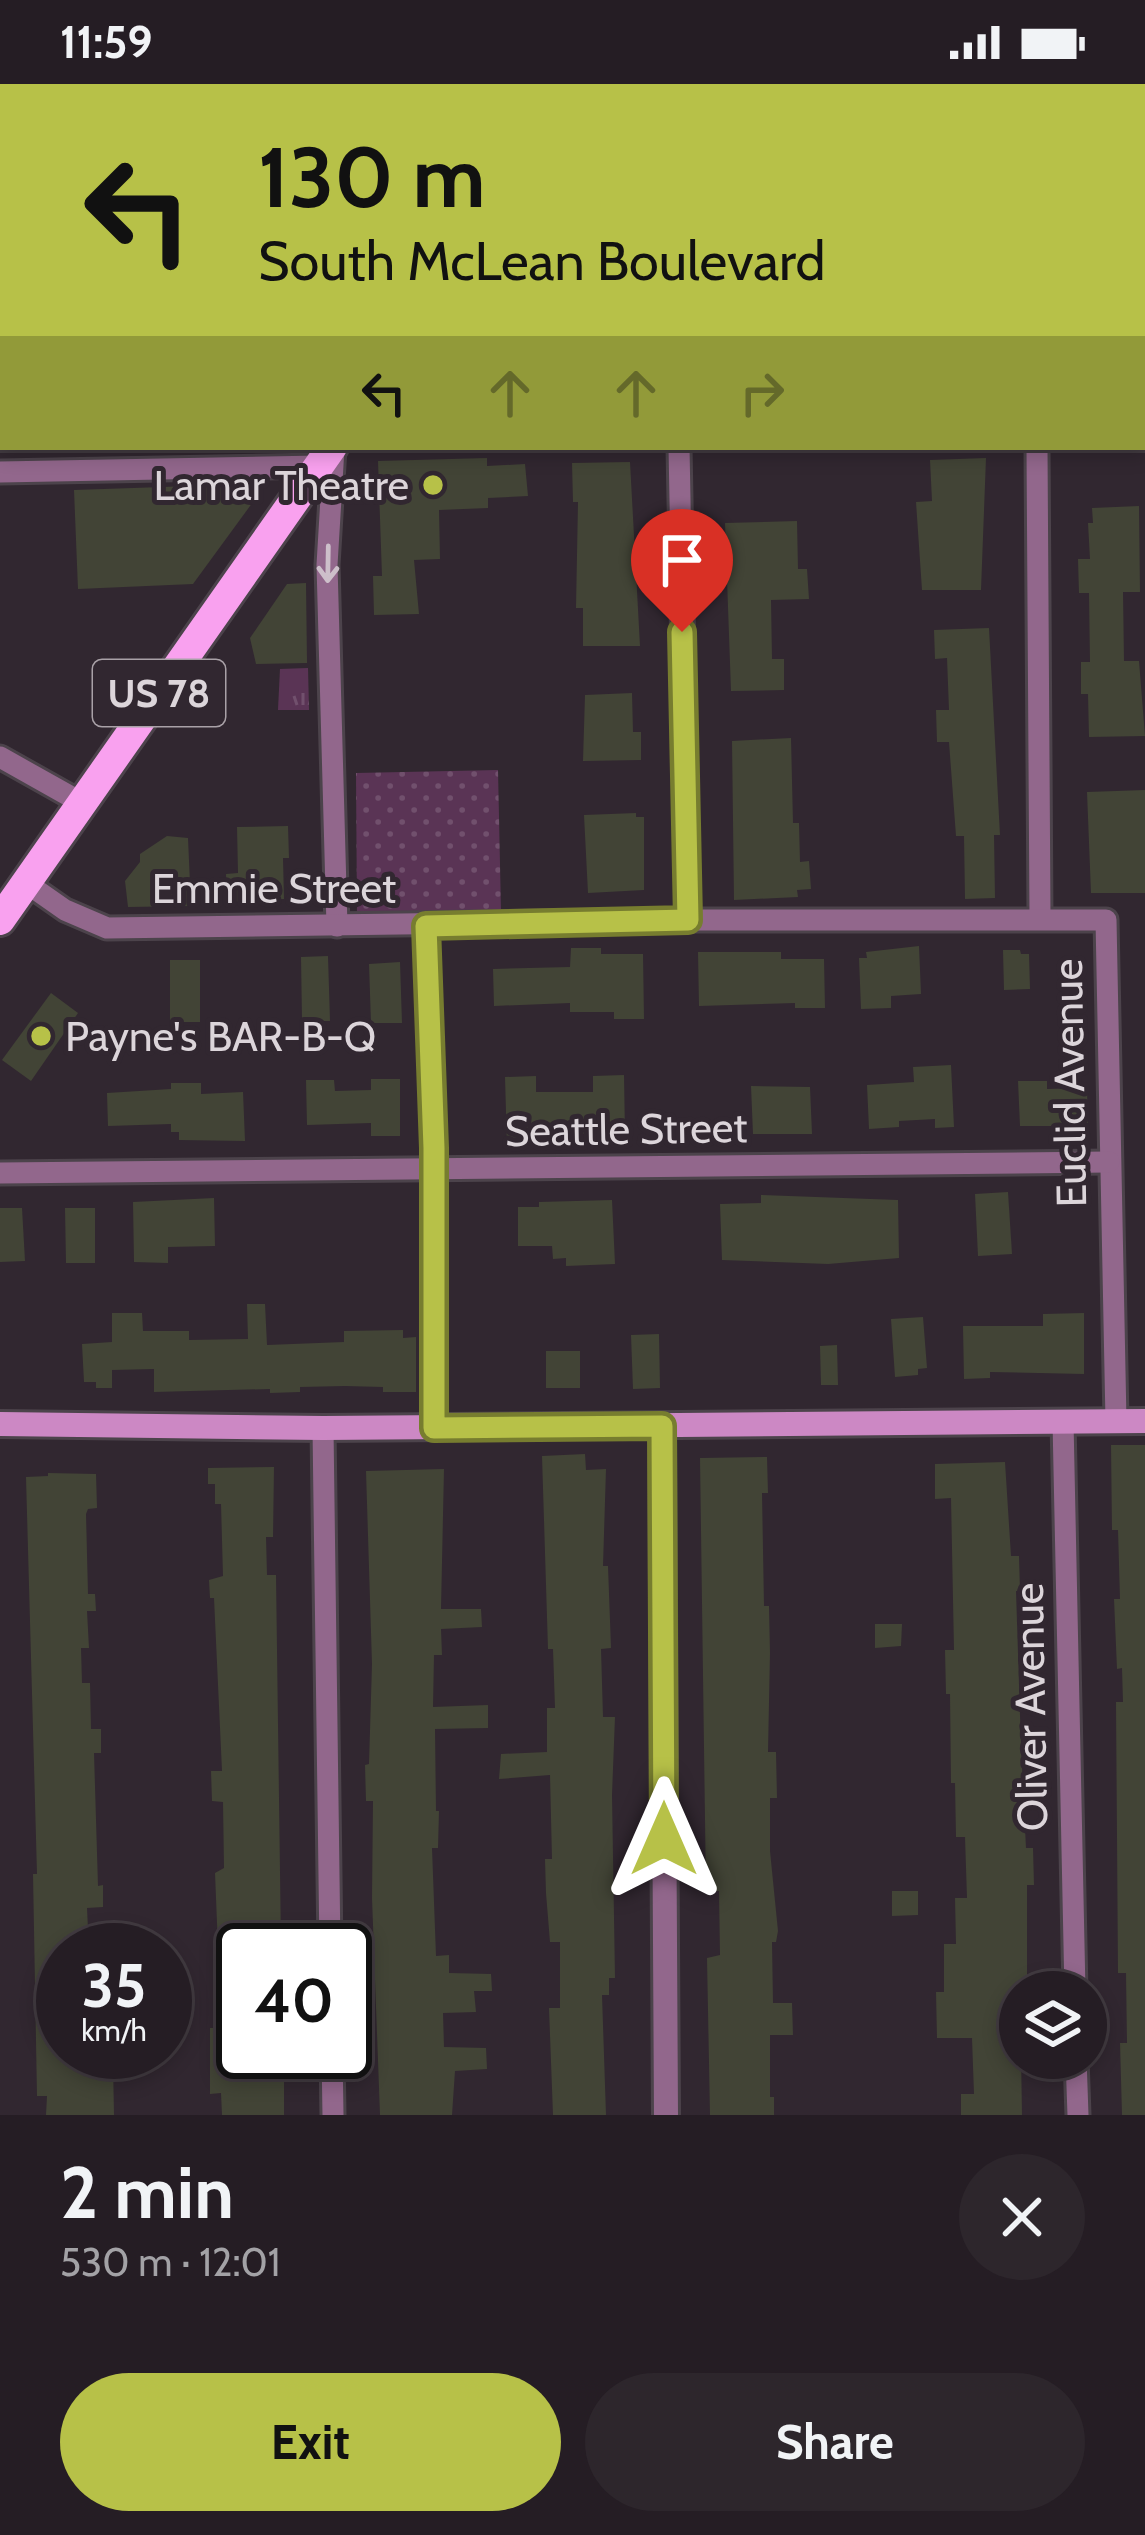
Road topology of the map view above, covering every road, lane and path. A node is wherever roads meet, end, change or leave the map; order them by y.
1 (679, 450) edge
2 (1037, 450) edge
3 (329, 453) edge
4 (0, 472) edge
5 (0, 757) edge
6 (82, 802) junction
7 (25, 882) junction
8 (1040, 917) junction
9 (0, 920) edge
10 (688, 920) junction
11 (337, 926) junction
12 (426, 926) junction
13 (1109, 1162) junction
14 (434, 1171) junction
15 (0, 1173) edge
16 (1063, 1421) junction
17 (1116, 1421) junction
18 (1145, 1421) edge
19 (0, 1424) edge
20 (662, 1426) junction
21 (323, 1428) junction
22 (434, 1428) junction
23 (330, 1923) edge
24 (1075, 1971) edge
25 (332, 2079) edge
26 (1077, 2079) edge
27 (333, 2115) edge
28 (666, 2115) edge
29 (1078, 2115) edge

1 - 10 street
2 - 8 street, Euclid Avenue
3 - 4 street
3 - 6 main road, US 78
3 -> 11 street
5 - 6 street
6 - 7 main road, US 78
7 - 9 main road, US 78
7 - 11 street, Emmie Street
8 - 10 street, Emmie Street
8 - 13 street, Euclid Avenue
10 - 12 street, Emmie Street
11 - 12 street, Emmie Street
12 - 14 street
13 - 14 street, Seattle Street
13 - 17 street, Euclid Avenue
14 - 15 street, Seattle Street
14 - 22 street
16 - 17 main road
16 - 20 main road
16 - 24 street, Oliver Avenue
17 - 18 main road
19 - 21 main road
20 - 22 main road
20 - 28 street
21 - 22 main road
21 - 23 street
25 - 27 street
26 - 29 street

